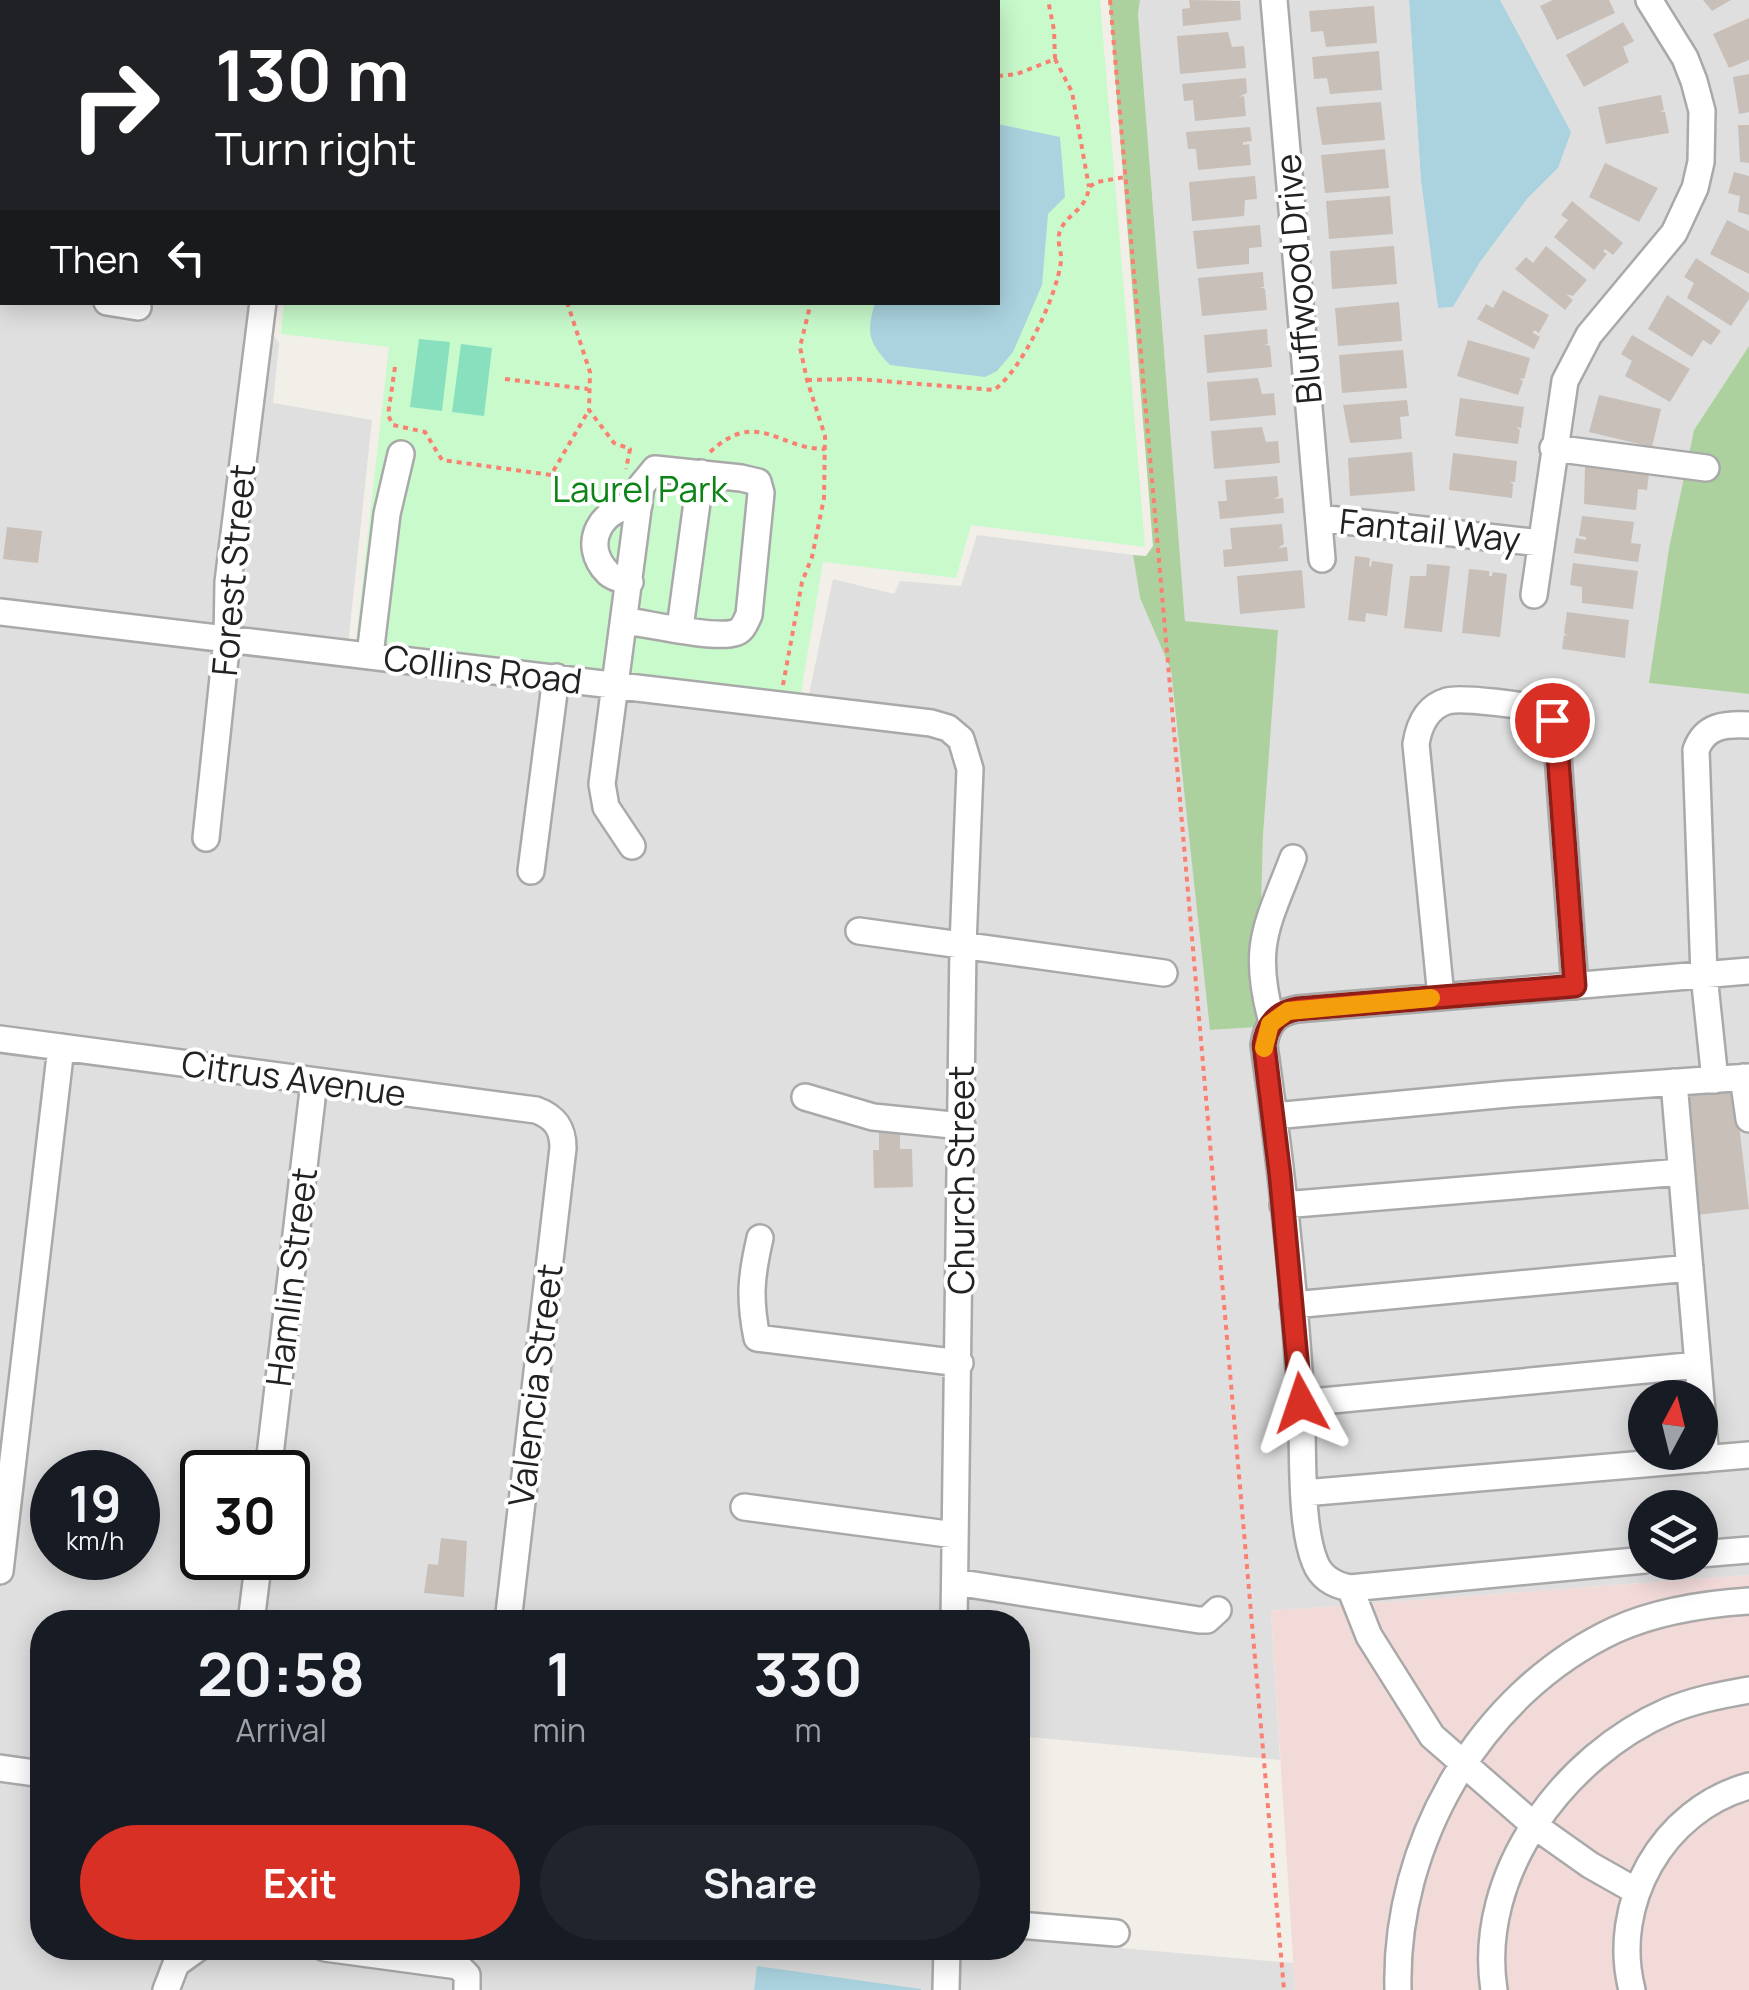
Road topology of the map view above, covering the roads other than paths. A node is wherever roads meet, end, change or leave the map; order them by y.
1 (1274, 0) edge
2 (1650, 0) edge
3 (126, 305) edge
4 (263, 305) edge
5 (138, 307) dead end
6 (1553, 448) junction
7 (401, 454) dead end
8 (703, 464) junction
9 (1706, 468) dead end
10 (640, 495) junction
11 (1319, 518) junction
12 (1541, 542) junction
13 (1322, 558) dead end
14 (630, 582) junction
15 (1534, 595) dead end
16 (0, 612) edge
17 (626, 621) junction
18 (680, 628) junction
19 (227, 640) junction
20 (370, 655) junction
21 (556, 678) junction
22 (614, 684) junction
23 (1749, 726) edge
24 (961, 740) joint
25 (206, 838) dead end
26 (632, 846) dead end
27 (1292, 858) dead end
28 (531, 871) dead end
29 (859, 932) dead end
30 (963, 945) junction
31 (1749, 971) edge
32 (1164, 973) dead end
33 (1704, 975) junction
34 (1575, 986) junction
35 (1441, 997) junction
36 (1272, 1022) junction
37 (0, 1039) edge
38 (61, 1047) junction
39 (1746, 1077) edge
40 (1715, 1080) junction
41 (314, 1082) junction
42 (1674, 1082) junction
43 (805, 1098) dead end
44 (1274, 1116) junction
45 (1749, 1119) edge
46 (962, 1126) junction
47 (563, 1148) joint
48 (1682, 1172) junction
49 (1283, 1204) junction
50 (760, 1238) dead end
51 (1690, 1268) junction
52 (1292, 1305) junction
53 (960, 1363) junction
54 (1698, 1366) junction
55 (1699, 1380) edge
56 (1301, 1403) junction
57 (271, 1450) edge
58 (1718, 1460) edge
59 (1748, 1463) edge
60 (1628, 1465) edge
61 (6, 1474) edge
62 (1304, 1492) junction
63 (744, 1507) dead end
64 (956, 1535) junction
65 (1749, 1550) edge
66 (1718, 1553) edge
67 (1628, 1562) edge
68 (0, 1571) edge
69 (256, 1580) edge
70 (955, 1582) junction
71 (1350, 1588) junction
72 (1749, 1601) edge
73 (252, 1610) edge
74 (509, 1610) edge
75 (954, 1610) edge
76 (1218, 1610) dead end
77 (1749, 1690) edge
78 (1464, 1764) junction
79 (0, 1768) edge
80 (30, 1772) edge
81 (1749, 1786) edge
82 (1535, 1826) junction
83 (1636, 1891) junction
84 (1030, 1926) edge
85 (1116, 1933) dead end
86 (182, 1960) edge
87 (414, 1960) edge
88 (947, 1960) edge
89 (166, 1990) edge
90 (468, 1990) edge
91 (946, 1990) edge
92 (1398, 1990) edge
93 (1494, 1990) edge
94 (1632, 1990) edge

1 - 11 street, Bluffwood Drive
2 - 6 street
3 - 5 street
4 - 19 street, Forest Street
6 - 9 street
6 - 12 street
7 - 20 street
8 - 10 street
8 - 18 street
8 - 18 street
10 - 14 street
10 - 14 street
11 - 12 street, Fantail Way
11 - 13 street, Bluffwood Drive
12 - 15 street
14 - 17 street
16 - 19 street, Collins Road
17 - 18 street
17 - 22 street
19 - 20 street, Collins Road
19 - 25 street, Forest Street
20 - 21 street, Collins Road
21 - 22 street, Collins Road
21 - 28 street
22 - 24 street, Collins Road
22 - 26 street
23 - 33 street
24 - 30 street, Church Street
27 - 36 street
29 - 30 street
30 - 32 street
30 - 46 street, Church Street
31 - 33 street
33 - 34 street
33 - 40 street
34 - 35 street
34 - 35 street
35 - 36 street
36 - 44 street
37 - 38 street, Citrus Avenue
38 - 41 street, Citrus Avenue
38 - 61 street
39 - 40 street
39 - 45 street
40 - 42 street
41 - 47 street, Citrus Avenue
41 - 57 street, Hamlin Street
42 - 44 street
42 - 48 street
43 - 46 street
44 - 49 street
46 - 53 street, Church Street
47 - 74 street, Valencia Street
48 - 49 street
48 - 51 street
49 - 52 street
50 - 53 street
51 - 52 street
51 - 54 street
52 - 56 street
53 - 64 street, Church Street
54 - 55 street
54 - 56 street
56 - 62 street
58 - 59 street
60 - 62 street
61 - 68 street
62 - 71 street
63 - 64 street
64 - 70 street, Church Street
65 - 66 street
67 - 71 street
69 - 73 street
70 - 75 street, Church Street
70 - 76 street
71 - 78 street
72 - 78 street
77 - 82 street
78 - 82 street
78 - 92 street
79 - 80 street
81 - 83 street
82 - 83 street
82 - 93 street
83 - 94 street
84 - 85 street
86 - 89 street
87 - 90 street
88 - 91 street

